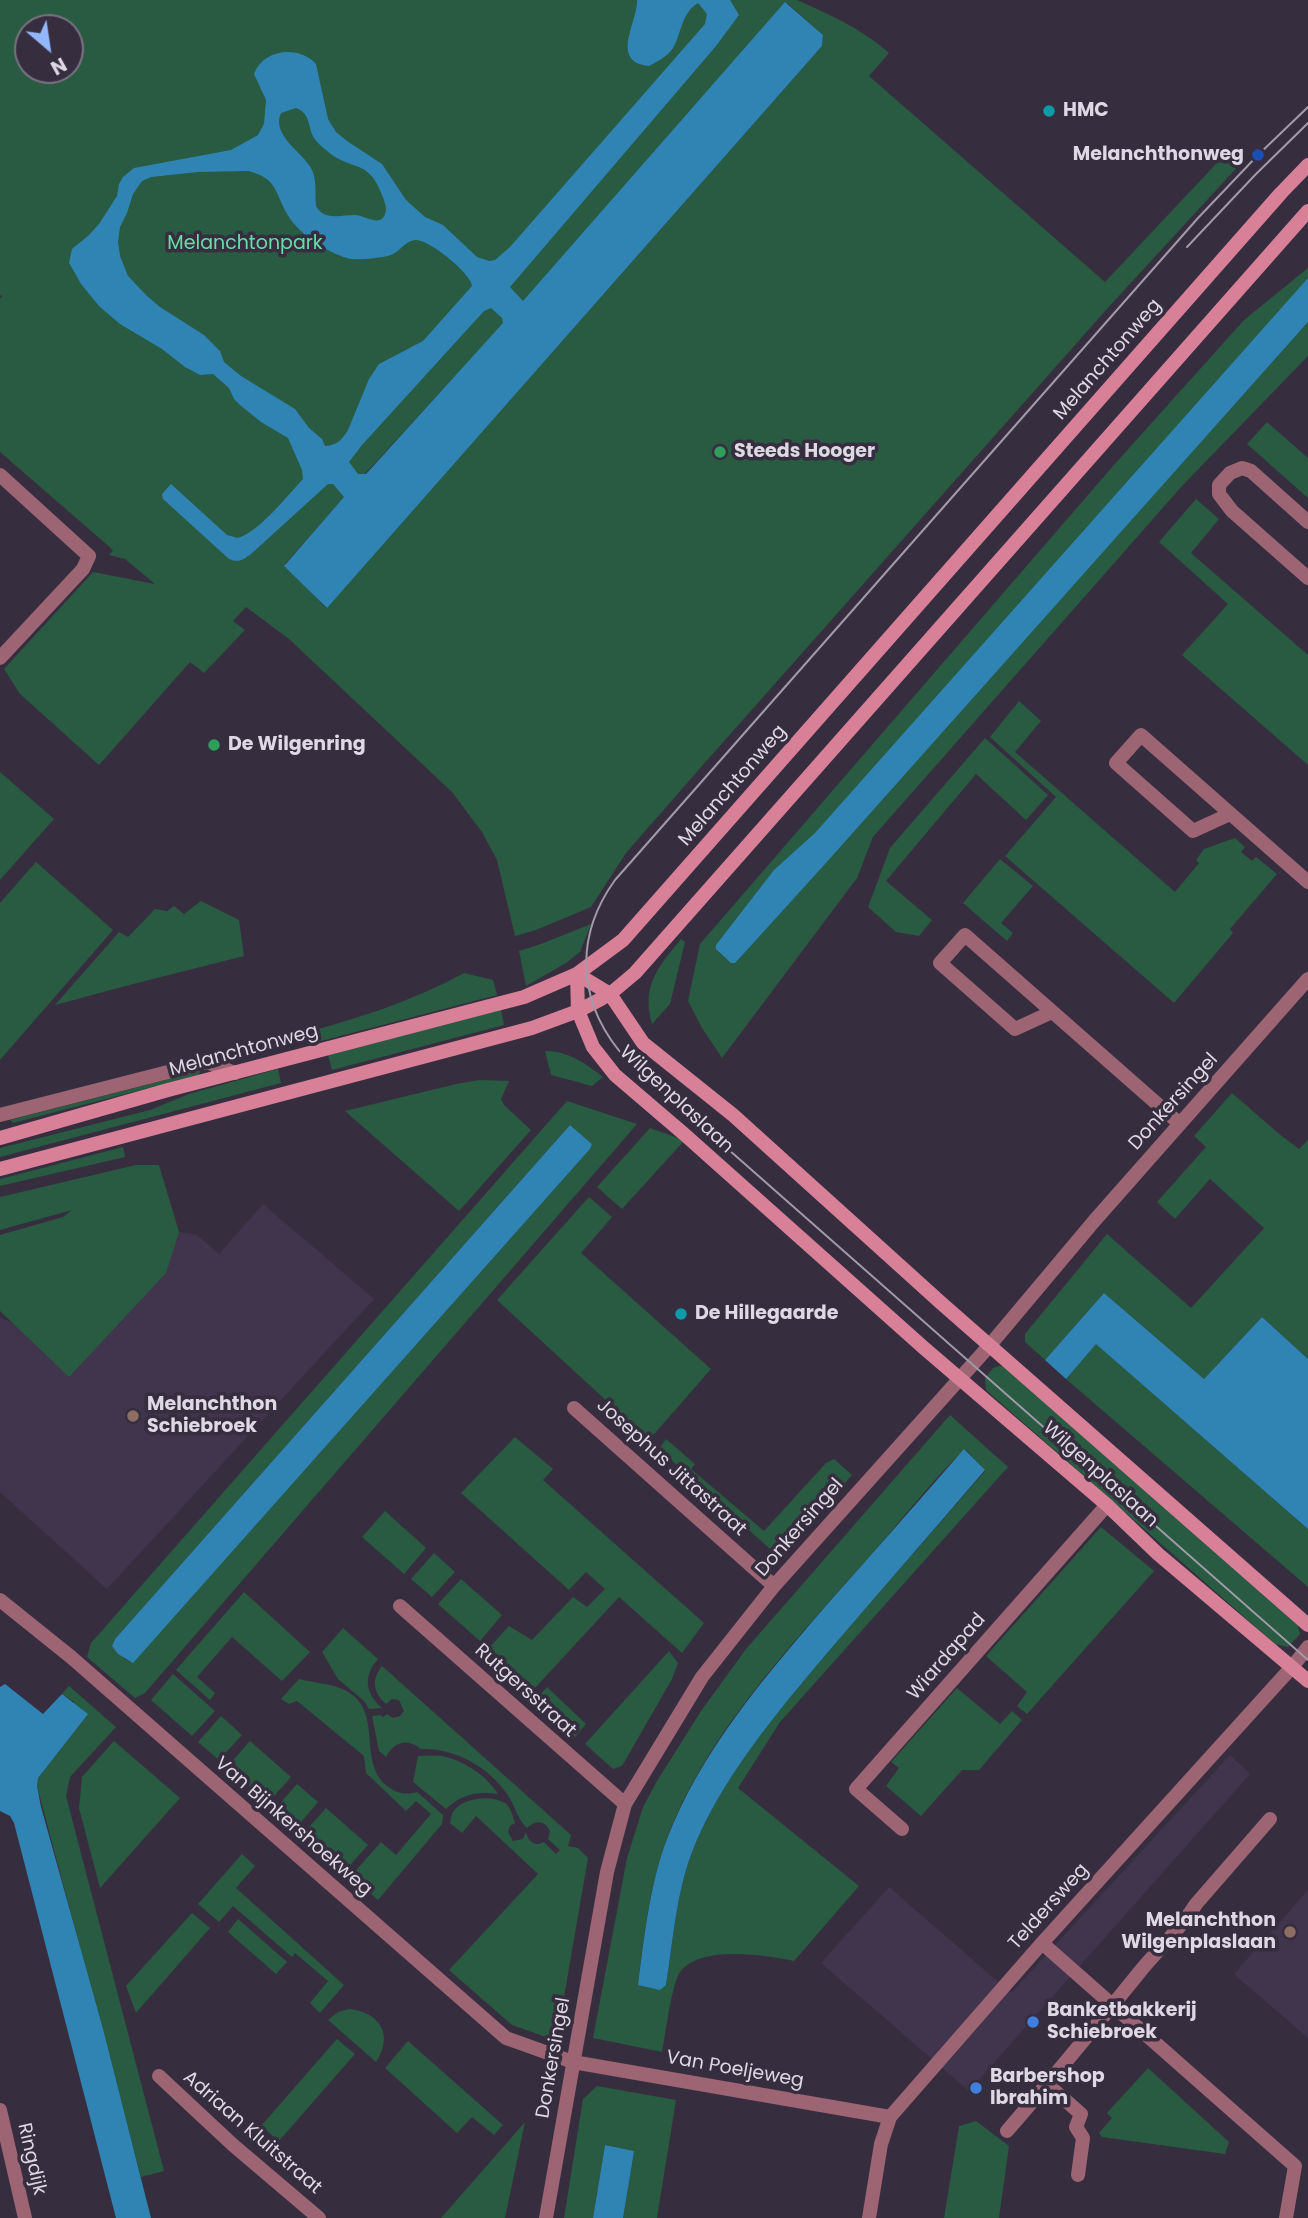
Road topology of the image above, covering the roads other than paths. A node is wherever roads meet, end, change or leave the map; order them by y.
1 (1308, 165) edge
2 (1308, 211) edge
3 (0, 475) edge
4 (1308, 522) edge
5 (1308, 578) edge
6 (0, 658) edge
7 (1230, 814) junction
8 (1308, 882) edge
9 (577, 974) junction
10 (1308, 979) edge
11 (610, 994) junction
12 (578, 1011) junction
13 (1052, 1012) junction
14 (235, 1073) junction
15 (0, 1115) edge
16 (1180, 1124) junction
17 (0, 1138) edge
18 (0, 1169) edge
19 (990, 1345) junction
20 (960, 1378) junction
21 (573, 1408) dead end
22 (1107, 1505) junction
23 (774, 1586) junction
24 (0, 1600) edge
25 (400, 1606) dead end
26 (1308, 1625) edge
27 (1308, 1647) edge
28 (1292, 1667) junction
29 (1308, 1681) edge
30 (625, 1804) junction
31 (1270, 1819) dead end
32 (902, 1829) dead end
33 (1042, 1942) junction
34 (1114, 2005) junction
35 (573, 2062) junction
36 (159, 2077) dead end
37 (1048, 2084) junction
38 (0, 2110) edge
39 (890, 2117) junction
40 (1007, 2131) dead end
41 (1078, 2175) dead end
42 (25, 2218) edge
43 (319, 2218) edge
44 (546, 2218) edge
45 (869, 2218) edge
46 (1286, 2218) edge

1 - 9 street, Melanchtonweg
2 - 11 street
3 - 6 street
4 - 5 street
7 - 7 street
7 - 8 street
9 - 11 street, Wilgenplaslaan
9 - 12 street, Wilgenplaslaan
9 - 14 street, Melanchtonweg
10 - 16 street, Donkersingel
11 - 12 street
11 - 19 street, Wilgenplaslaan
12 - 18 street
12 - 20 street, Wilgenplaslaan
13 - 13 street
13 - 16 street
14 - 15 street
14 - 17 street, Melanchtonweg
16 - 19 street, Donkersingel
19 - 20 street, Donkersingel
19 - 26 street, Wilgenplaslaan
20 - 22 street, Wilgenplaslaan
20 - 23 street, Donkersingel
21 - 23 street, Josephus Jittastraat
22 - 28 street, Wilgenplaslaan
22 - 32 street, Wiardapad
23 - 30 street, Donkersingel
24 - 35 street, Van Bijnkershoekweg
25 - 30 street, Rutgersstraat
27 - 28 street, Teldersweg
28 - 29 street, Wilgenplaslaan
28 - 33 street, Teldersweg
30 - 35 street, Donkersingel
31 - 34 street
33 - 34 street
33 - 39 street, Teldersweg
34 - 37 street
34 - 46 street
35 - 39 street, Van Poeljeweg
35 - 44 street, Donkersingel
36 - 43 street, Adriaan Kluitstraat
37 - 40 street
37 - 41 street
38 - 42 street, Ringdijk
39 - 45 street, Teldersweg

